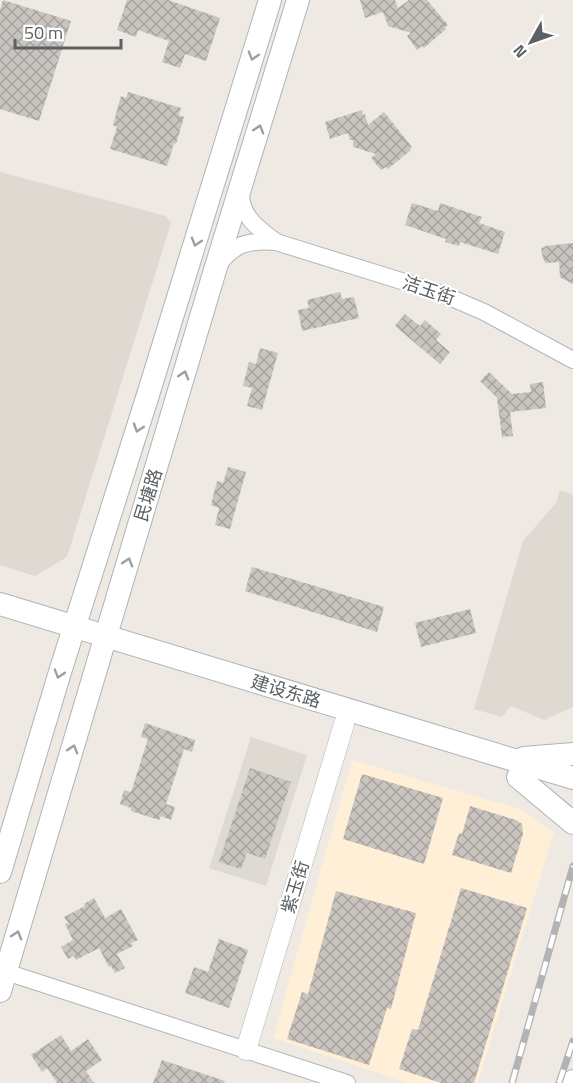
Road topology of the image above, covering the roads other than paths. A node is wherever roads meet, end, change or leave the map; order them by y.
1 (270, 0) edge
2 (298, 0) edge
3 (242, 185) junction
4 (276, 242) junction
5 (215, 270) junction
6 (573, 360) edge
7 (0, 604) edge
8 (0, 620) edge
9 (72, 634) junction
10 (104, 644) junction
11 (344, 724) junction
12 (573, 754) edge
13 (513, 768) junction
14 (573, 778) edge
15 (573, 793) edge
16 (573, 823) edge
17 (0, 872) edge
18 (3, 982) edge
19 (246, 1050) junction
20 (347, 1083) edge

1 -> 9 main road, 民塘路
3 -> 2 main road, 民塘路
3 - 4 street
3 - 5 main road, 民塘路
4 - 5 street
4 - 6 street, 洁玉街
10 -> 5 main road, 民塘路
7 - 9 main road, 建设东路
8 - 9 main road, 建设东路
9 - 10 main road, 建设东路
9 -> 17 main road, 民塘路
10 - 11 main road, 建设东路
10 - 13 main road, 建设东路
18 -> 10 main road, 民塘路
11 - 13 main road, 建设东路
11 - 19 street, 紫玉街
12 - 13 main road
13 - 14 main road, 建设东路
13 - 15 main road, 建设东路
13 - 16 main road
18 - 19 street
19 - 20 street

